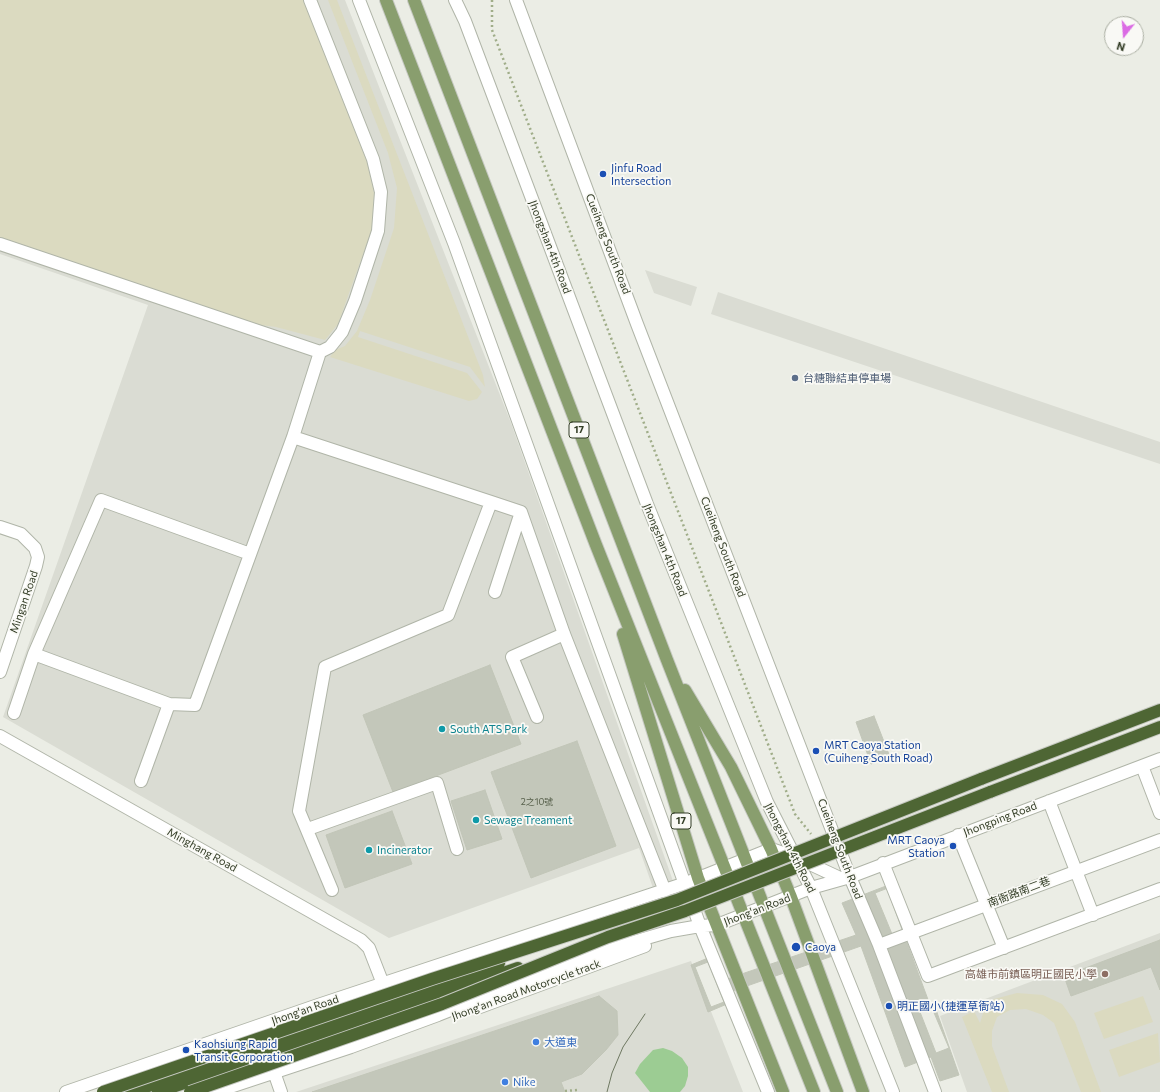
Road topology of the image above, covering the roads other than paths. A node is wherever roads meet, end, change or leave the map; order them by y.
1 (310, 0) edge
2 (359, 0) edge
3 (386, 0) edge
4 (414, 0) edge
5 (455, 0) edge
6 (516, 0) edge
7 (0, 244) edge
8 (320, 352) junction
9 (294, 437) junction
10 (491, 502) junction
11 (520, 512) junction
12 (0, 527) edge
13 (596, 545) junction
14 (250, 554) junction
15 (495, 592) dead end
16 (564, 634) junction
17 (34, 654) junction
18 (667, 660) junction
19 (0, 672) edge
20 (169, 704) junction
21 (1160, 710) edge
22 (14, 713) dead end
23 (537, 717) dead end
24 (1160, 727) edge
25 (0, 736) edge
26 (1160, 759) edge
27 (1142, 766) junction
28 (141, 781) dead end
29 (1049, 801) junction
30 (1160, 813) edge
31 (308, 829) junction
32 (958, 835) junction
33 (1160, 840) edge
34 (457, 849) dead end
35 (771, 849) junction
36 (795, 857) junction
37 (744, 859) junction
38 (883, 863) junction
39 (724, 868) junction
40 (1076, 871) junction
41 (845, 877) junction
42 (698, 878) junction
43 (686, 884) junction
44 (812, 888) junction
45 (1160, 889) edge
46 (332, 890) dead end
47 (665, 891) junction
48 (791, 897) junction
49 (986, 905) junction
50 (765, 907) junction
51 (1093, 914) junction
52 (743, 916) junction
53 (604, 924) junction
54 (700, 926) junction
55 (717, 926) junction
56 (544, 930) junction
57 (911, 933) junction
58 (608, 937) junction
59 (879, 945) junction
60 (1004, 948) junction
61 (554, 969) junction
62 (383, 984) junction
63 (351, 1047) junction
64 (274, 1072) junction
65 (92, 1088) edge
66 (66, 1092) edge
67 (103, 1092) edge
68 (117, 1092) edge
69 (131, 1092) edge
70 (158, 1092) edge
71 (174, 1092) edge
72 (190, 1092) edge
73 (215, 1092) edge
74 (281, 1092) edge
75 (768, 1092) edge
76 (783, 1092) edge
77 (814, 1092) edge
78 (837, 1092) edge
79 (864, 1092) edge
80 (893, 1092) edge
81 (935, 1092) edge

1 - 8 street
2 - 43 street
3 - 13 main road, 17
4 - 18 main road, Jhongshan 4th Road / 17
5 - 36 street, Jhongshan 4th Road
6 - 41 street, Cueiheng South Road
7 - 8 street
8 - 9 street
9 - 10 street
9 - 14 street
10 - 11 street
10 - 31 street
11 - 15 street
11 - 16 street
12 - 19 street, Mingan Road
13 - 39 main road, 17
13 - 42 main road, 17
14 - 17 street
14 - 20 street
16 - 23 street
16 - 47 street
17 - 20 street
17 - 22 street
18 - 35 main road, Jhongshan 4th Road / 17
18 - 37 main road, Jhongshan 4th Road / 17
20 - 28 street
21 - 53 highway, bridge
24 - 58 highway, bridge
25 - 62 street, Minghang Road
26 - 27 street, Jhongping Road
27 - 29 street, Jhongping Road
27 - 30 street
29 - 32 street, Jhongping Road
29 - 40 street
31 - 34 street
31 - 46 street
32 - 38 street, Jhongping Road
32 - 49 street
33 - 40 street, 南衙路南二巷
35 - 36 street
35 - 37 street, Jhong'an Road
35 - 48 main road, Jhongshan 4th Road / 17
36 - 41 street
36 - 44 street, Jhongshan 4th Road
37 - 39 street, Jhong'an Road
37 - 50 main road, Jhongshan 4th Road / 17
38 - 41 street, Jhongping Road
38 - 57 street
39 - 42 street, Jhong'an Road
39 - 52 main road, 17
40 - 49 street, 南衙路南二巷
40 - 51 street
41 - 44 street, Jhong'an Road
41 - 59 street, Cueiheng South Road
42 - 43 street, Jhong'an Road
42 - 55 main road, 17
43 - 47 street, Jhong'an Road
43 - 54 street
44 - 48 street, Jhong'an Road
44 - 80 street, Jhongshan 4th Road
45 - 51 street
47 - 56 street, Jhong'an Road
48 - 50 street, Jhong'an Road
48 - 79 main road, Jhongshan 4th Road / 17
49 - 57 street, 南衙路南二巷
49 - 60 street
50 - 52 street, Jhong'an Road
50 - 78 main road, Jhongshan 4th Road / 17
51 - 60 street
52 - 55 street, Jhong'an Road
52 - 77 main road, 17
53 - 67 highway, bridge
53 - 69 highway, bridge
54 - 55 street, Jhong'an Road
54 - 61 street, Jhong'an Road
54 - 63 street, Jhong'an Road Motorcycle track
54 - 75 street
55 - 76 main road, 17
56 - 62 street, Jhong'an Road
56 - 68 street, Jhong'an Road
57 - 59 street, 南衙路南二巷
57 - 60 street
58 - 70 highway, bridge
58 - 72 highway, bridge
59 - 81 street, Cueiheng South Road
61 - 63 street, Jhong'an Road
61 - 71 street, Jhong'an Road
62 - 65 street, Jhong'an Road
63 - 64 street, Jhong'an Road
64 - 73 street, Jhong'an Road
64 - 74 street
65 - 66 street, Jhong'an Road

